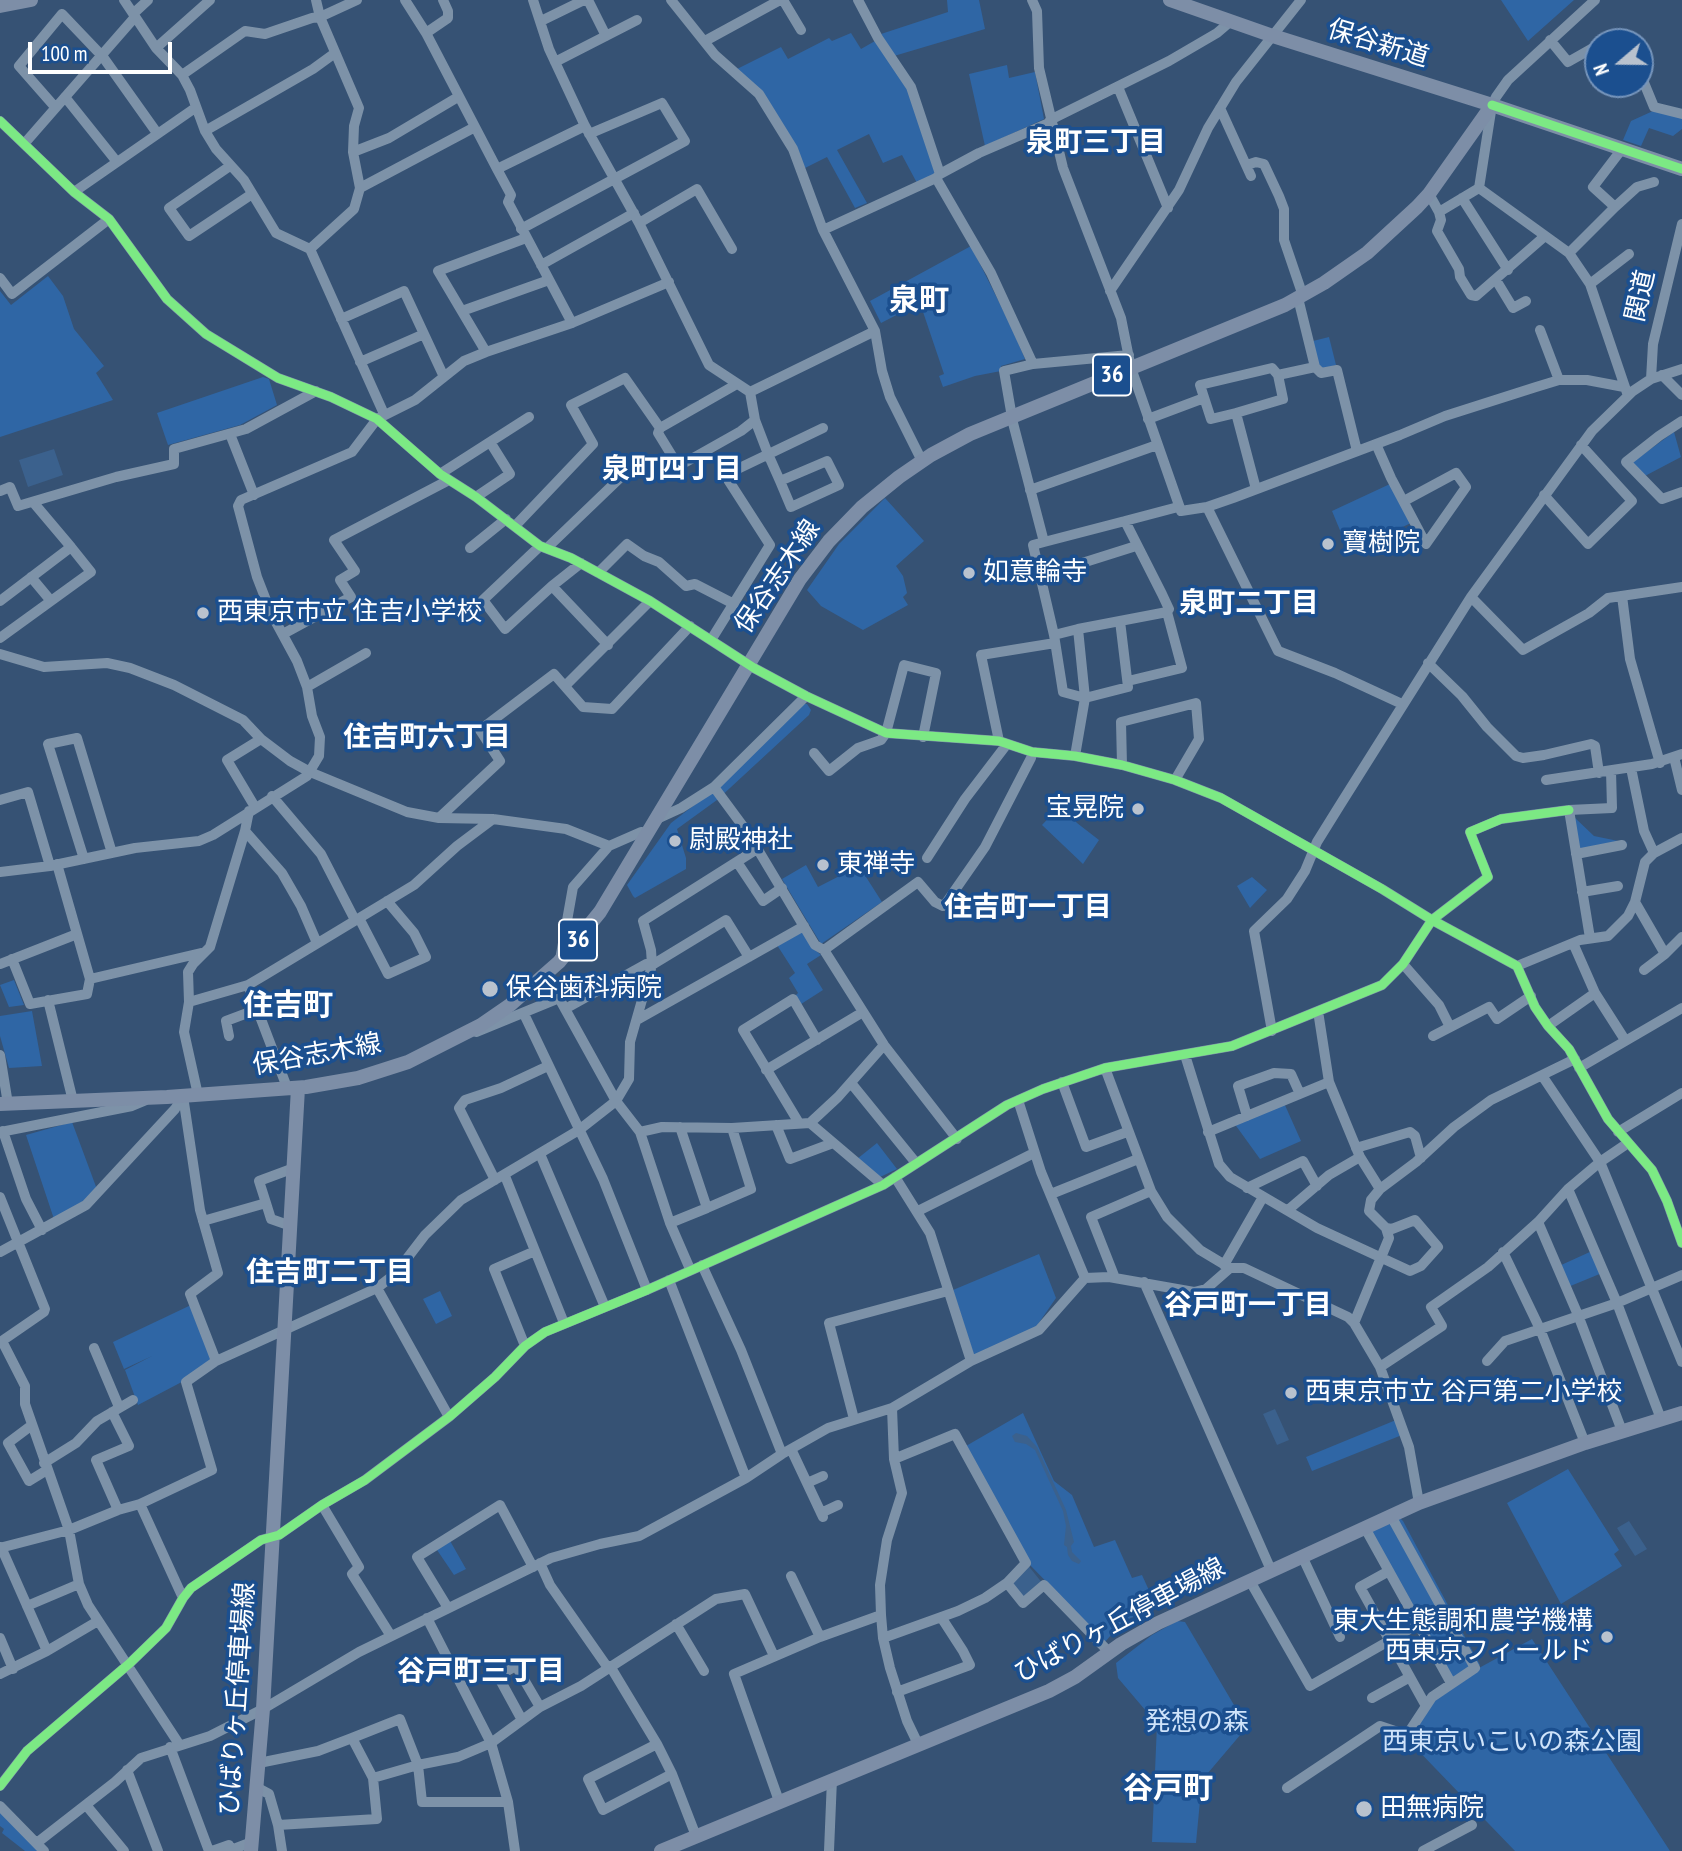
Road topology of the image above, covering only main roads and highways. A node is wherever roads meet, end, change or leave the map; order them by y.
1 (31, 0) edge
2 (1171, 0) edge
3 (0, 6) edge
4 (1492, 104) junction
5 (1682, 169) edge
6 (293, 1089) junction
7 (4, 1104) edge
8 (1682, 1413) edge
9 (251, 1847) edge
10 (662, 1851) edge

1 - 3 main road
2 - 4 main road, 保谷新道
4 - 5 main road, 保谷新道
4 - 6 main road, 保谷志木線 / 36
6 - 7 main road, 保谷志木線 / 36
6 - 9 main road, ひばりヶ丘停車場線
8 - 10 main road, ひばりヶ丘停車場線

